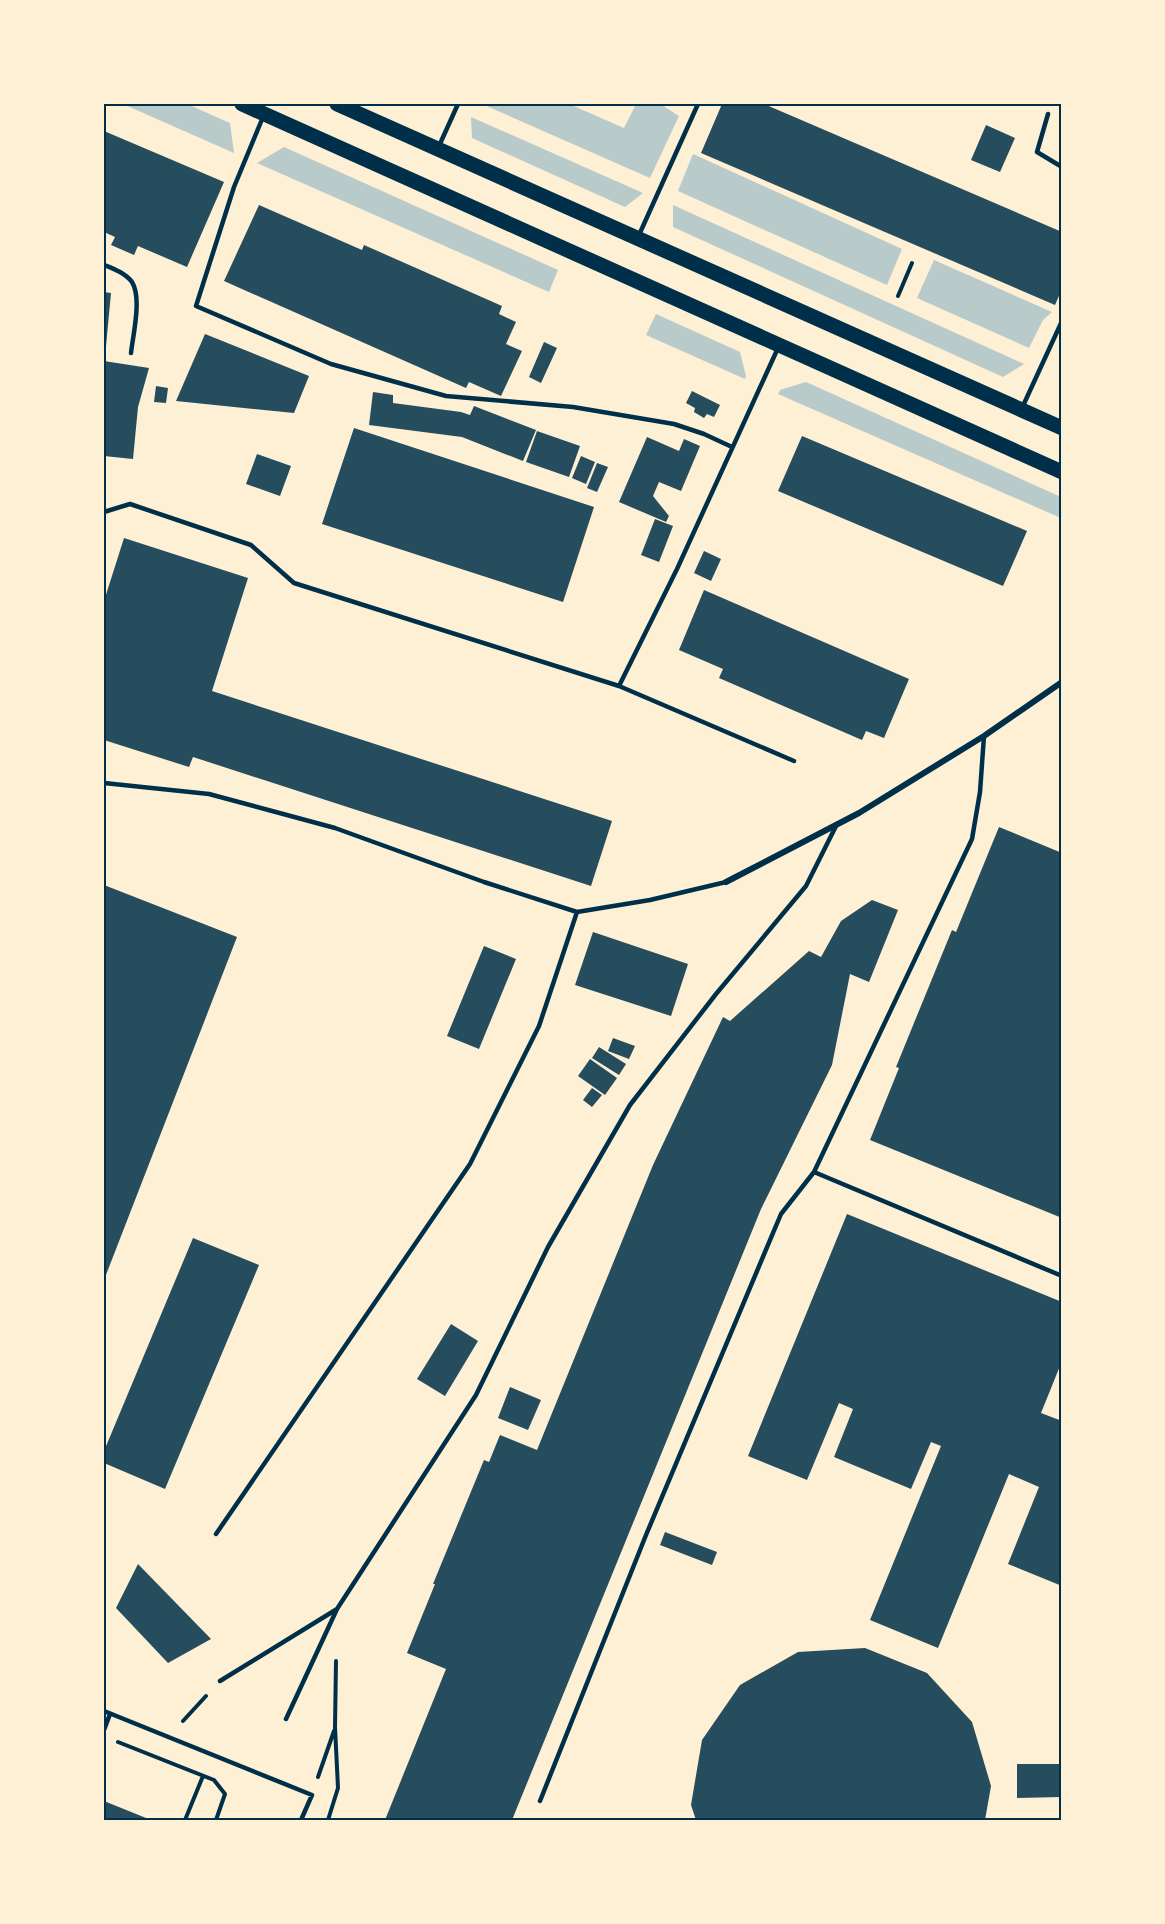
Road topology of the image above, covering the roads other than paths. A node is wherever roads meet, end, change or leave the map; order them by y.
1 (242, 104) edge
2 (337, 104) edge
3 (458, 104) edge
4 (698, 104) edge
5 (265, 114) junction
6 (1048, 114) dead end
7 (438, 149) junction
8 (1062, 167) edge
9 (638, 238) junction
10 (104, 266) edge
11 (1062, 321) edge
12 (779, 345) junction
13 (130, 353) dead end
14 (1021, 410) junction
15 (1062, 428) edge
16 (732, 447) junction
17 (1062, 472) edge
18 (104, 512) edge
19 (1062, 682) edge
20 (619, 686) junction
21 (984, 736) junction
22 (794, 761) dead end
23 (104, 783) edge
24 (837, 824) junction
25 (726, 882) joint
26 (577, 912) junction
27 (814, 1172) junction
28 (1062, 1276) edge
29 (216, 1534) dead end
30 (337, 1609) junction
31 (220, 1681) road end
32 (104, 1711) edge
33 (110, 1714) junction
34 (286, 1719) dead end
35 (104, 1730) edge
36 (540, 1801) dead end
37 (301, 1821) edge

1 - 5 main road
2 - 7 main road
3 - 7 lane
4 - 9 lane
5 - 12 main road
5 - 16 lane
6 - 8 lane
7 - 9 main road
9 - 14 main road
10 - 13 lane
11 - 14 lane
12 - 16 lane
12 - 17 main road
14 - 15 main road
16 - 20 lane
18 - 20 lane
19 - 21 street
20 - 22 lane
21 - 24 street
21 - 27 lane
23 - 26 lane
24 - 25 street
24 - 30 lane
25 - 26 lane
26 - 29 lane
27 - 28 lane
27 - 36 lane
30 - 31 lane
30 - 34 lane
32 - 33 lane
33 - 35 lane
33 - 37 lane

